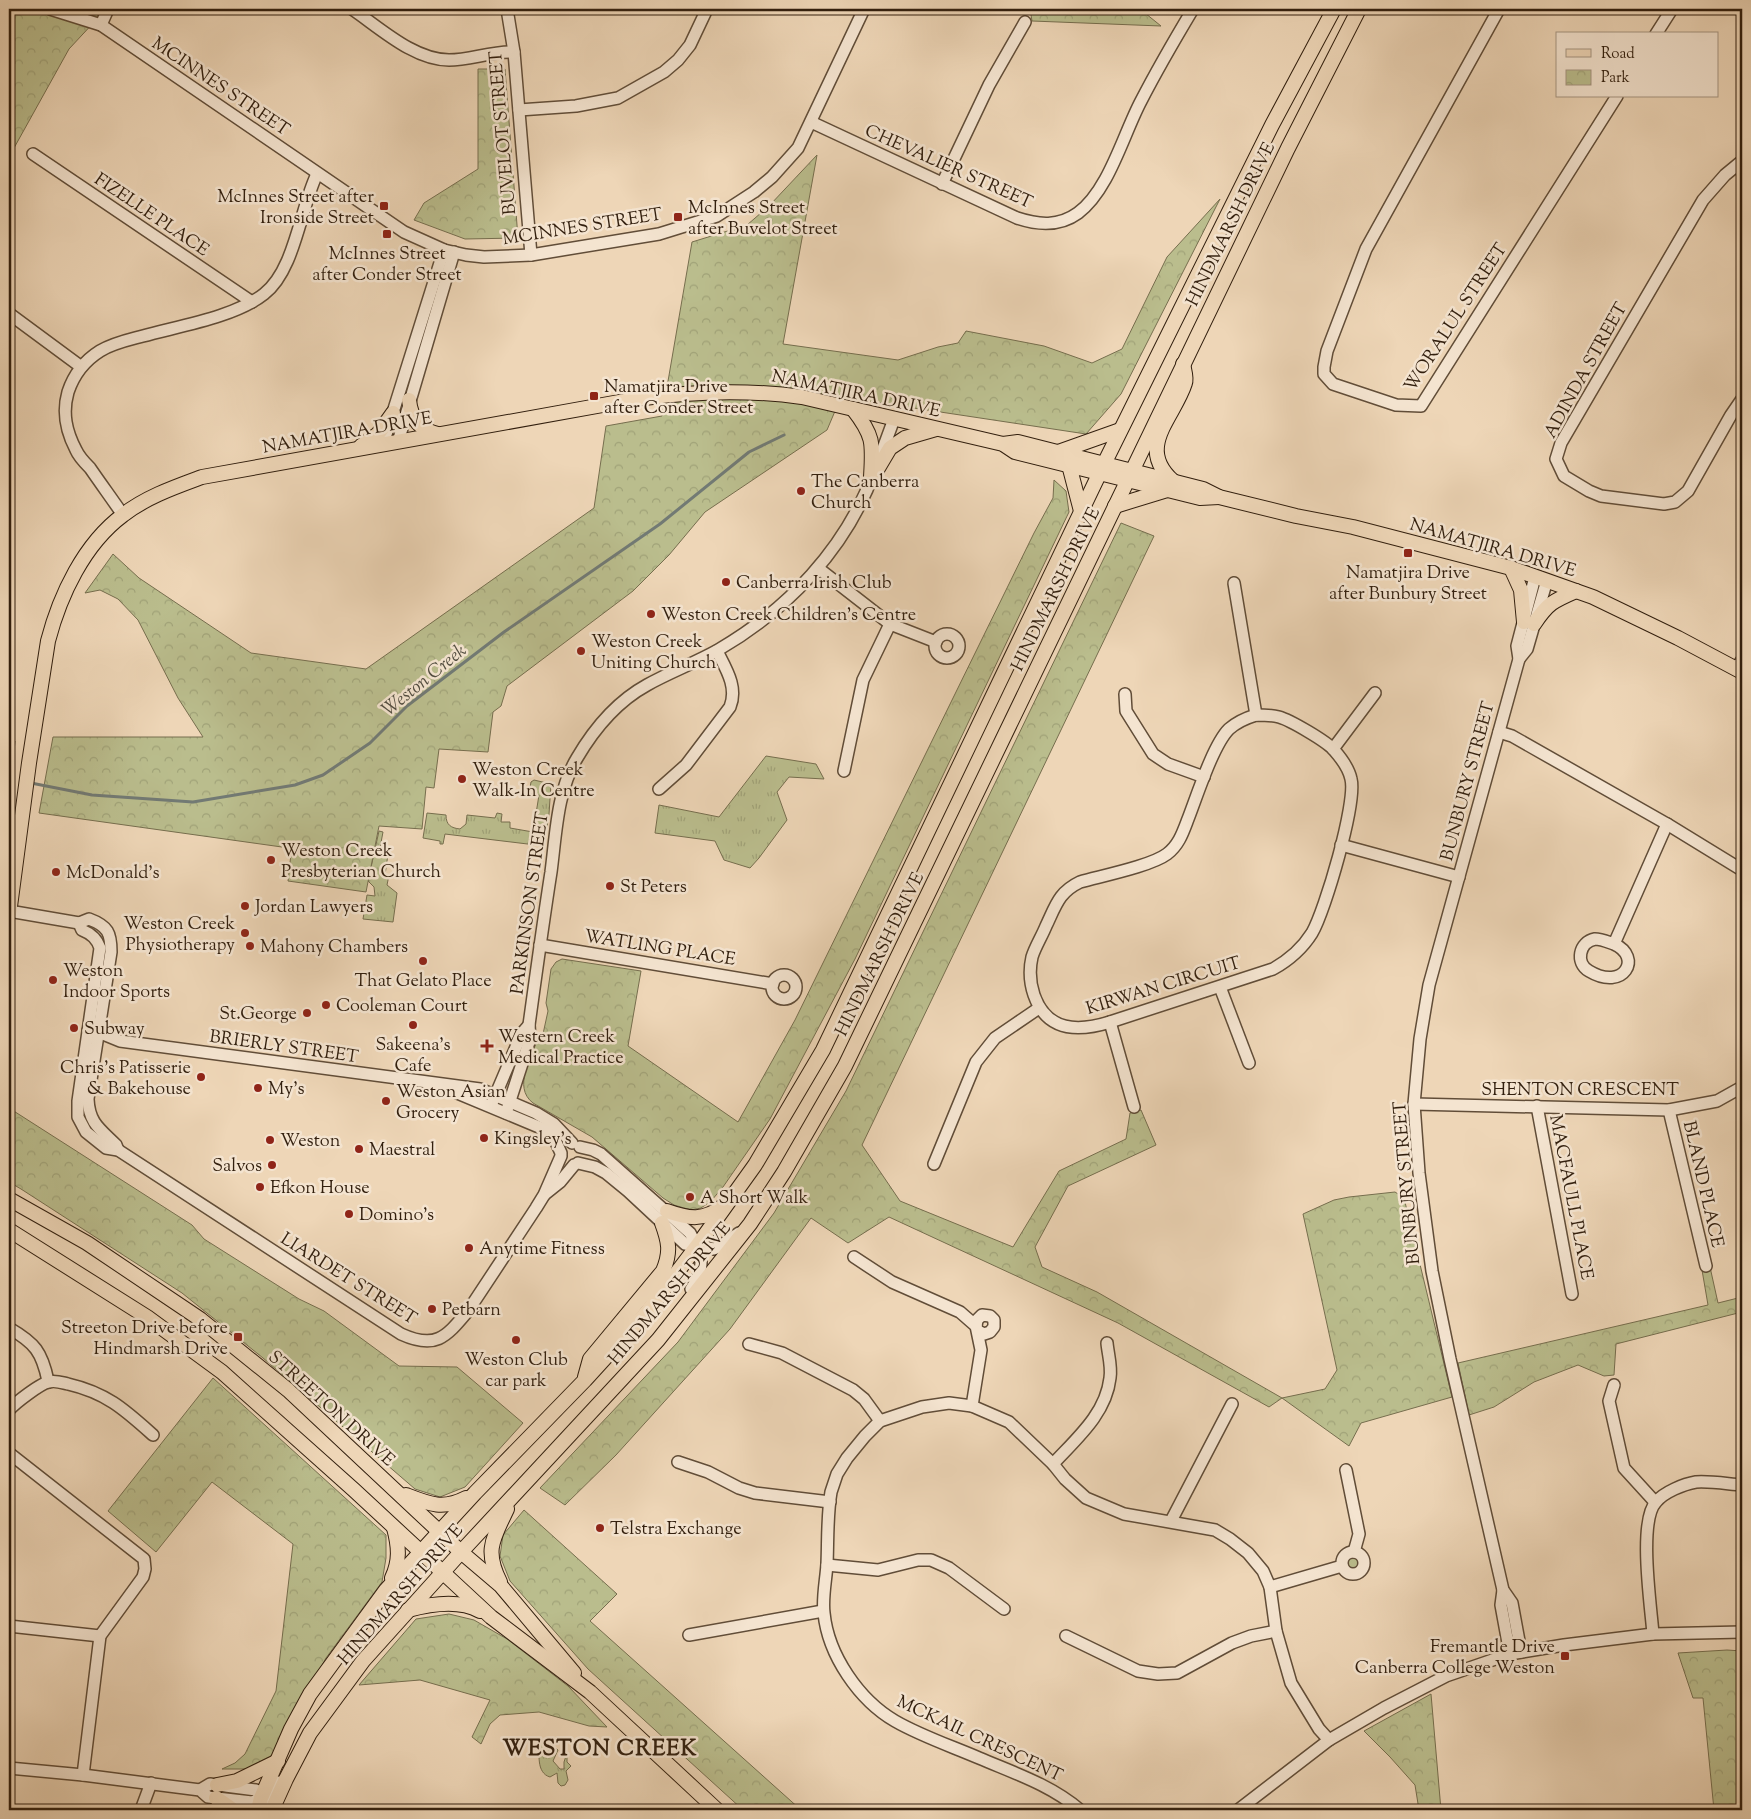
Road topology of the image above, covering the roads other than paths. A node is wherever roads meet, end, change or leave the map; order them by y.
1 (50, 9) edge
2 (108, 9) edge
3 (352, 9) edge
4 (507, 9) edge
5 (707, 9) edge
6 (864, 9) edge
7 (1193, 9) edge
8 (1334, 9) edge
9 (1359, 9) edge
10 (1499, 9) edge
11 (1672, 9) edge
12 (1025, 22) dead end
13 (101, 26) junction
14 (1657, 32) edge
15 (514, 52) junction
16 (1616, 98) edge
17 (518, 110) junction
18 (811, 122) junction
19 (33, 154) dead end
20 (1742, 161) edge
21 (317, 174) junction
22 (942, 184) junction
23 (449, 251) junction
24 (530, 255) junction
25 (252, 302) junction
26 (11, 314) dead end
27 (1183, 364) junction
28 (80, 366) junction
29 (1742, 399) edge
30 (409, 400) junction
31 (853, 409) junction
32 (393, 413) junction
33 (894, 419) junction
34 (937, 429) junction
35 (1120, 430) junction
36 (438, 434) junction
37 (398, 442) junction
38 (383, 444) junction
39 (1003, 444) junction
40 (358, 448) junction
41 (1058, 452) junction
42 (1069, 465) junction
43 (1101, 468) junction
44 (1130, 475) junction
45 (871, 480) junction
46 (1170, 486) junction
47 (1115, 506) junction
48 (1081, 511) junction
49 (123, 515) junction
50 (818, 568) junction
51 (1511, 568) junction
52 (1541, 579) junction
53 (1234, 583) dead end
54 (1576, 591) junction
55 (1529, 623) junction
56 (890, 624) junction
57 (936, 642) dead end
58 (717, 650) junction
59 (1740, 667) edge
60 (1375, 693) dead end
61 (1125, 694) dead end
62 (1256, 715) junction
63 (1499, 732) junction
64 (1333, 749) junction
65 (844, 771) dead end
66 (1204, 777) junction
67 (659, 789) dead end
68 (1667, 824) junction
69 (1341, 845) junction
70 (1742, 870) edge
71 (1459, 877) junction
72 (9, 913) edge
73 (79, 923) junction
74 (1614, 944) dead end
75 (540, 945) junction
76 (773, 984) dead end
77 (1220, 987) junction
78 (1039, 1008) junction
79 (1110, 1022) junction
80 (529, 1025) junction
81 (93, 1031) junction
82 (120, 1041) junction
83 (91, 1046) junction
84 (1249, 1063) dead end
85 (442, 1086) junction
86 (1742, 1087) edge
87 (494, 1096) junction
88 (1414, 1104) junction
89 (1537, 1106) junction
90 (491, 1107) junction
91 (1134, 1107) dead end
92 (508, 1108) junction
93 (1669, 1110) junction
94 (576, 1145) junction
95 (561, 1154) junction
96 (576, 1164) junction
97 (934, 1164) dead end
98 (544, 1195) junction
99 (9, 1199) edge
100 (729, 1202) junction
101 (665, 1217) junction
102 (750, 1224) junction
103 (9, 1230) edge
104 (697, 1246) junction
105 (854, 1256) dead end
106 (1706, 1266) dead end
107 (1572, 1294) dead end
108 (9, 1328) edge
109 (667, 1329) junction
110 (1107, 1343) dead end
111 (749, 1344) dead end
112 (585, 1380) junction
113 (48, 1382) junction
114 (1614, 1385) dead end
115 (1232, 1404) dead end
116 (972, 1406) junction
117 (9, 1410) edge
118 (880, 1421) junction
119 (153, 1435) dead end
120 (9, 1453) edge
121 (678, 1462) dead end
122 (1053, 1464) junction
123 (1346, 1470) dead end
124 (1742, 1485) edge
125 (398, 1492) junction
126 (475, 1493) junction
127 (514, 1495) junction
128 (830, 1502) junction
129 (1655, 1502) junction
130 (1171, 1521) junction
131 (394, 1528) junction
132 (440, 1531) junction
133 (420, 1552) junction
134 (462, 1552) junction
135 (1354, 1552) junction
136 (826, 1565) junction
137 (1342, 1566) junction
138 (442, 1573) junction
139 (501, 1586) junction
140 (1270, 1587) junction
141 (386, 1590) junction
142 (1004, 1609) dead end
143 (408, 1610) junction
144 (823, 1612) junction
145 (491, 1617) junction
146 (9, 1626) edge
147 (1276, 1631) junction
148 (1742, 1632) edge
149 (1653, 1634) junction
150 (689, 1635) dead end
151 (100, 1636) junction
152 (1066, 1636) dead end
153 (1516, 1653) junction
154 (590, 1692) junction
155 (1329, 1740) junction
156 (278, 1761) junction
157 (9, 1768) edge
158 (83, 1775) junction
159 (151, 1784) junction
160 (216, 1791) junction
161 (265, 1807) edge
162 (141, 1810) edge
163 (233, 1810) edge
164 (718, 1810) edge
165 (1080, 1810) edge
166 (1238, 1810) edge

1 - 13 street, MCINNES STREET
2 - 13 street
3 - 15 street
4 - 15 street, BUVELOT STREET
5 - 17 street
6 - 18 street, MCINNES STREET
7 - 22 street, CHEVALIER STREET
8 - 35 main road, HINDMARSH DRIVE
9 - 27 main road, HINDMARSH DRIVE
10 - 16 street, WORALUL STREET
11 - 14 street
12 - 22 street
13 - 21 street, MCINNES STREET
15 - 17 street, BUVELOT STREET
17 - 24 street, BUVELOT STREET
18 - 22 street, CHEVALIER STREET
18 - 24 street, MCINNES STREET
19 - 25 street, FIZELLE PLACE
20 - 29 street, ADINDA STREET
21 - 23 street, MCINNES STREET
21 - 25 street
23 - 24 street, MCINNES STREET
23 - 30 street
23 - 32 street
25 - 28 street
26 - 28 street
27 - 44 main road, HINDMARSH DRIVE
27 - 46 main road
28 - 49 street
30 - 36 main road
30 - 37 street
31 - 33 main road, NAMATJIRA DRIVE
31 - 36 main road, NAMATJIRA DRIVE
31 - 45 main road
32 - 38 street
32 - 40 main road
33 - 34 main road, NAMATJIRA DRIVE
33 - 45 street, PARKINSON STREET
34 - 39 main road, NAMATJIRA DRIVE
34 - 45 main road
35 - 41 main road
35 - 43 main road, HINDMARSH DRIVE
36 - 37 main road, NAMATJIRA DRIVE
37 - 38 main road, NAMATJIRA DRIVE
38 - 40 main road, NAMATJIRA DRIVE
39 - 41 main road, NAMATJIRA DRIVE
39 - 42 main road, NAMATJIRA DRIVE
40 - 49 main road, NAMATJIRA DRIVE
41 - 43 main road, NAMATJIRA DRIVE
42 - 43 main road, NAMATJIRA DRIVE
42 - 48 main road
43 - 44 main road, NAMATJIRA DRIVE
43 - 48 main road, HINDMARSH DRIVE
44 - 46 main road, NAMATJIRA DRIVE
44 - 47 main road, HINDMARSH DRIVE
45 - 50 street, PARKINSON STREET
46 - 47 main road
46 - 51 main road, NAMATJIRA DRIVE
47 - 102 main road, HINDMARSH DRIVE
48 - 100 main road, HINDMARSH DRIVE
49 - 72 main road, NAMATJIRA DRIVE
50 - 56 street
50 - 58 street, PARKINSON STREET
51 - 52 main road, NAMATJIRA DRIVE
51 - 55 main road
52 - 54 main road, NAMATJIRA DRIVE
52 - 55 street, BUNBURY STREET
53 - 62 street
54 - 55 main road
54 - 59 main road, NAMATJIRA DRIVE
55 - 63 street, BUNBURY STREET
56 - 57 street
56 - 65 street
58 - 67 street
58 - 75 street, PARKINSON STREET
60 - 64 street
61 - 66 street
62 - 64 street, KIRWAN CIRCUIT
62 - 66 street
63 - 68 street
63 - 71 street, BUNBURY STREET
64 - 69 street, KIRWAN CIRCUIT
66 - 78 street
68 - 70 street
68 - 74 street
69 - 71 street
69 - 77 street, KIRWAN CIRCUIT
71 - 88 street, BUNBURY STREET
72 - 73 street
73 - 81 street, LIARDET STREET
73 - 81 street, LIARDET STREET
75 - 76 street, WATLING PLACE
75 - 80 street, PARKINSON STREET
77 - 79 street, KIRWAN CIRCUIT
77 - 84 street
78 - 79 street, KIRWAN CIRCUIT
78 - 97 street
79 - 91 street
80 - 87 street, PARKINSON STREET
80 - 92 street, PARKINSON STREET
81 - 82 street, BRIERLY STREET
81 - 83 street, LIARDET STREET
82 - 83 street, BRIERLY STREET
82 - 85 street, BRIERLY STREET
83 - 98 street, LIARDET STREET
85 - 87 street, BRIERLY STREET
85 - 90 street, BRIERLY STREET
86 - 93 street, SHENTON CRESCENT
87 - 90 street, PARKINSON STREET
87 - 92 street, BRIERLY STREET
88 - 89 street, SHENTON CRESCENT
88 - 153 street, BUNBURY STREET
89 - 93 street, SHENTON CRESCENT
89 - 107 street, MACFAULL PLACE
90 - 92 street, BRIERLY STREET
92 - 94 street, BRIERLY STREET
92 - 95 street, BRIERLY STREET
93 - 106 street, BLAND PLACE
94 - 95 street
94 - 96 street
94 - 101 street, BRIERLY STREET
95 - 96 street
95 - 98 street, LIARDET STREET
96 - 98 street, LIARDET STREET
96 - 101 street, BRIERLY STREET
99 - 125 main road, STREETON DRIVE
100 - 101 main road
100 - 104 main road, HINDMARSH DRIVE
101 - 104 street, BRIERLY STREET
101 - 112 main road
102 - 104 street, BRIERLY STREET
102 - 109 main road, HINDMARSH DRIVE
103 - 131 main road, STREETON DRIVE
104 - 109 street
104 - 112 main road, HINDMARSH DRIVE
105 - 116 street
108 - 113 street
109 - 127 main road, HINDMARSH DRIVE
110 - 122 street
111 - 118 street
112 - 126 main road, HINDMARSH DRIVE
113 - 117 street
113 - 119 street
114 - 129 street
115 - 130 street
116 - 118 street, MCKAIL CRESCENT
116 - 122 street, MCKAIL CRESCENT
118 - 128 street, MCKAIL CRESCENT
120 - 151 street
121 - 128 street
122 - 130 street, MCKAIL CRESCENT
123 - 135 street
124 - 129 street
125 - 126 main road
125 - 132 main road, STREETON DRIVE
126 - 132 main road, HINDMARSH DRIVE
127 - 134 main road, HINDMARSH DRIVE
127 - 139 main road
128 - 136 street, MCKAIL CRESCENT
129 - 149 street
130 - 140 street, MCKAIL CRESCENT
131 - 133 main road, STREETON DRIVE
131 - 141 main road
132 - 133 main road, HINDMARSH DRIVE
132 - 134 main road, STREETON DRIVE
133 - 138 main road, STREETON DRIVE
133 - 141 main road, HINDMARSH DRIVE
134 - 138 main road, HINDMARSH DRIVE
134 - 139 main road, STREETON DRIVE
135 - 137 street
135 - 137 street
136 - 142 street
136 - 144 street, MCKAIL CRESCENT
137 - 140 street
138 - 143 main road, HINDMARSH DRIVE
138 - 145 main road, STREETON DRIVE
139 - 154 main road, STREETON DRIVE
140 - 147 street, MCKAIL CRESCENT
141 - 156 main road, HINDMARSH DRIVE
143 - 145 main road
143 - 161 main road, HINDMARSH DRIVE
144 - 150 street
144 - 165 street, MCKAIL CRESCENT
145 - 154 main road, STREETON DRIVE
146 - 151 street
147 - 152 street
147 - 155 street, MCKAIL CRESCENT
148 - 149 street
149 - 153 street
151 - 158 street
153 - 155 street
154 - 164 main road, STREETON DRIVE
155 - 166 street
156 - 160 main road
156 - 161 main road, HINDMARSH DRIVE
157 - 158 street
158 - 159 street
159 - 160 street
159 - 162 street
160 - 161 street
160 - 163 main road

